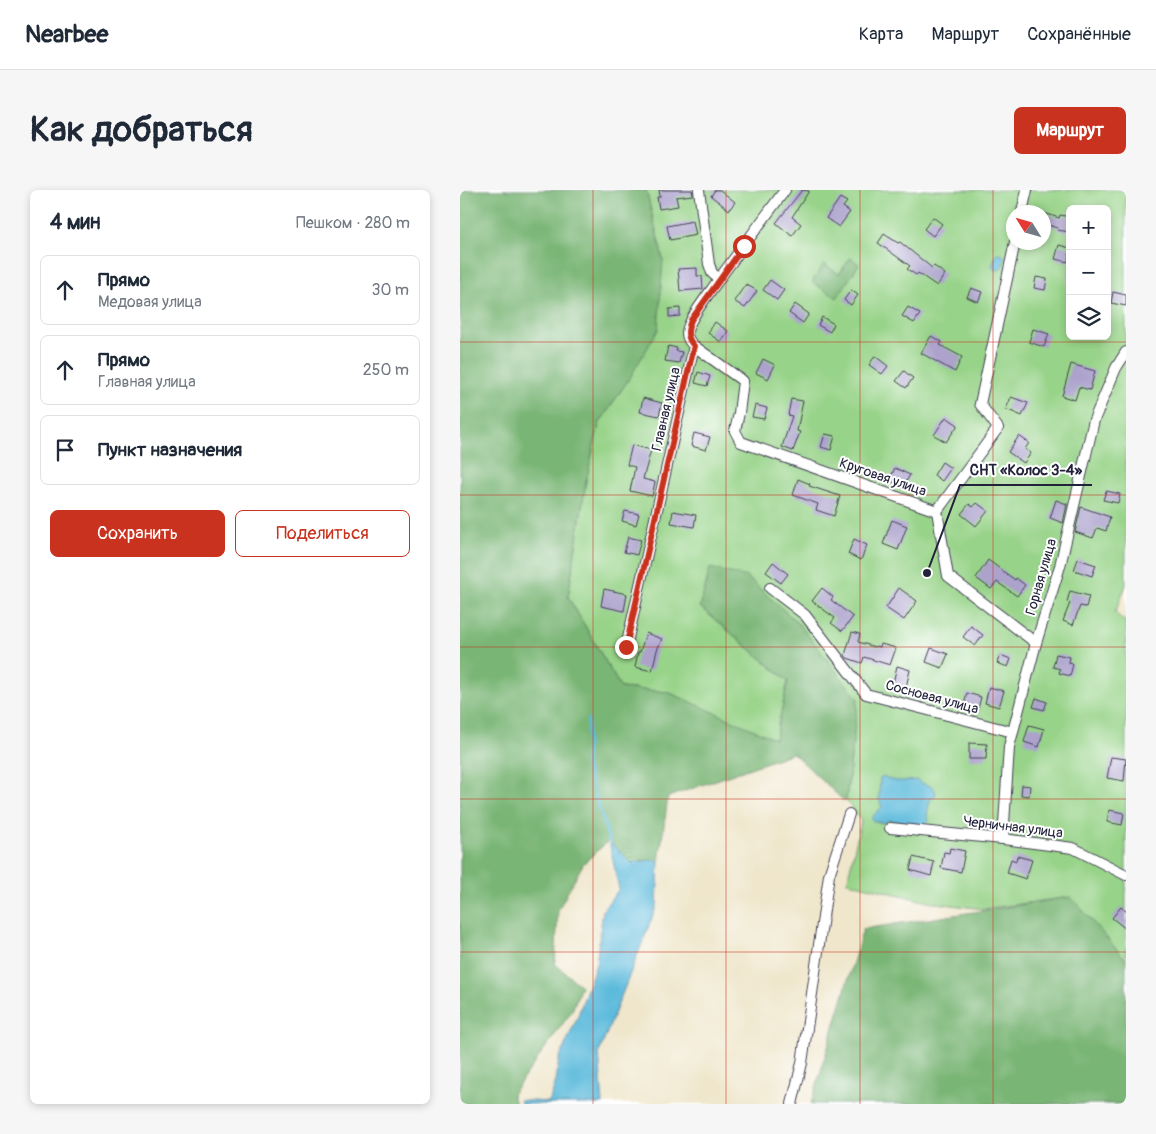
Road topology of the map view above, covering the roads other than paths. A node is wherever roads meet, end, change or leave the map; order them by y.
1 (699, 190) edge
2 (785, 190) edge
3 (1027, 190) edge
4 (1024, 205) edge
5 (1014, 250) edge
6 (719, 279) junction
7 (694, 346) junction
8 (1126, 352) edge
9 (937, 511) junction
10 (770, 588) dead end
11 (1036, 642) junction
12 (626, 647) dead end
13 (1013, 732) junction
14 (849, 814) dead end
15 (890, 828) dead end
16 (1003, 839) junction
17 (1126, 875) edge
18 (792, 1104) edge

1 - 6 street
2 - 6 street
3 - 4 street
5 - 9 street, Круговая улица
6 - 7 street, Главная улица
7 - 9 street, Круговая улица
7 - 12 street, Главная улица
8 - 11 street, Горная улица
9 - 11 street, Горная улица
10 - 13 street, Сосновая улица
11 - 13 street
13 - 16 street
14 - 18 street
15 - 16 street, Черничная улица
16 - 17 street, Черничная улица

